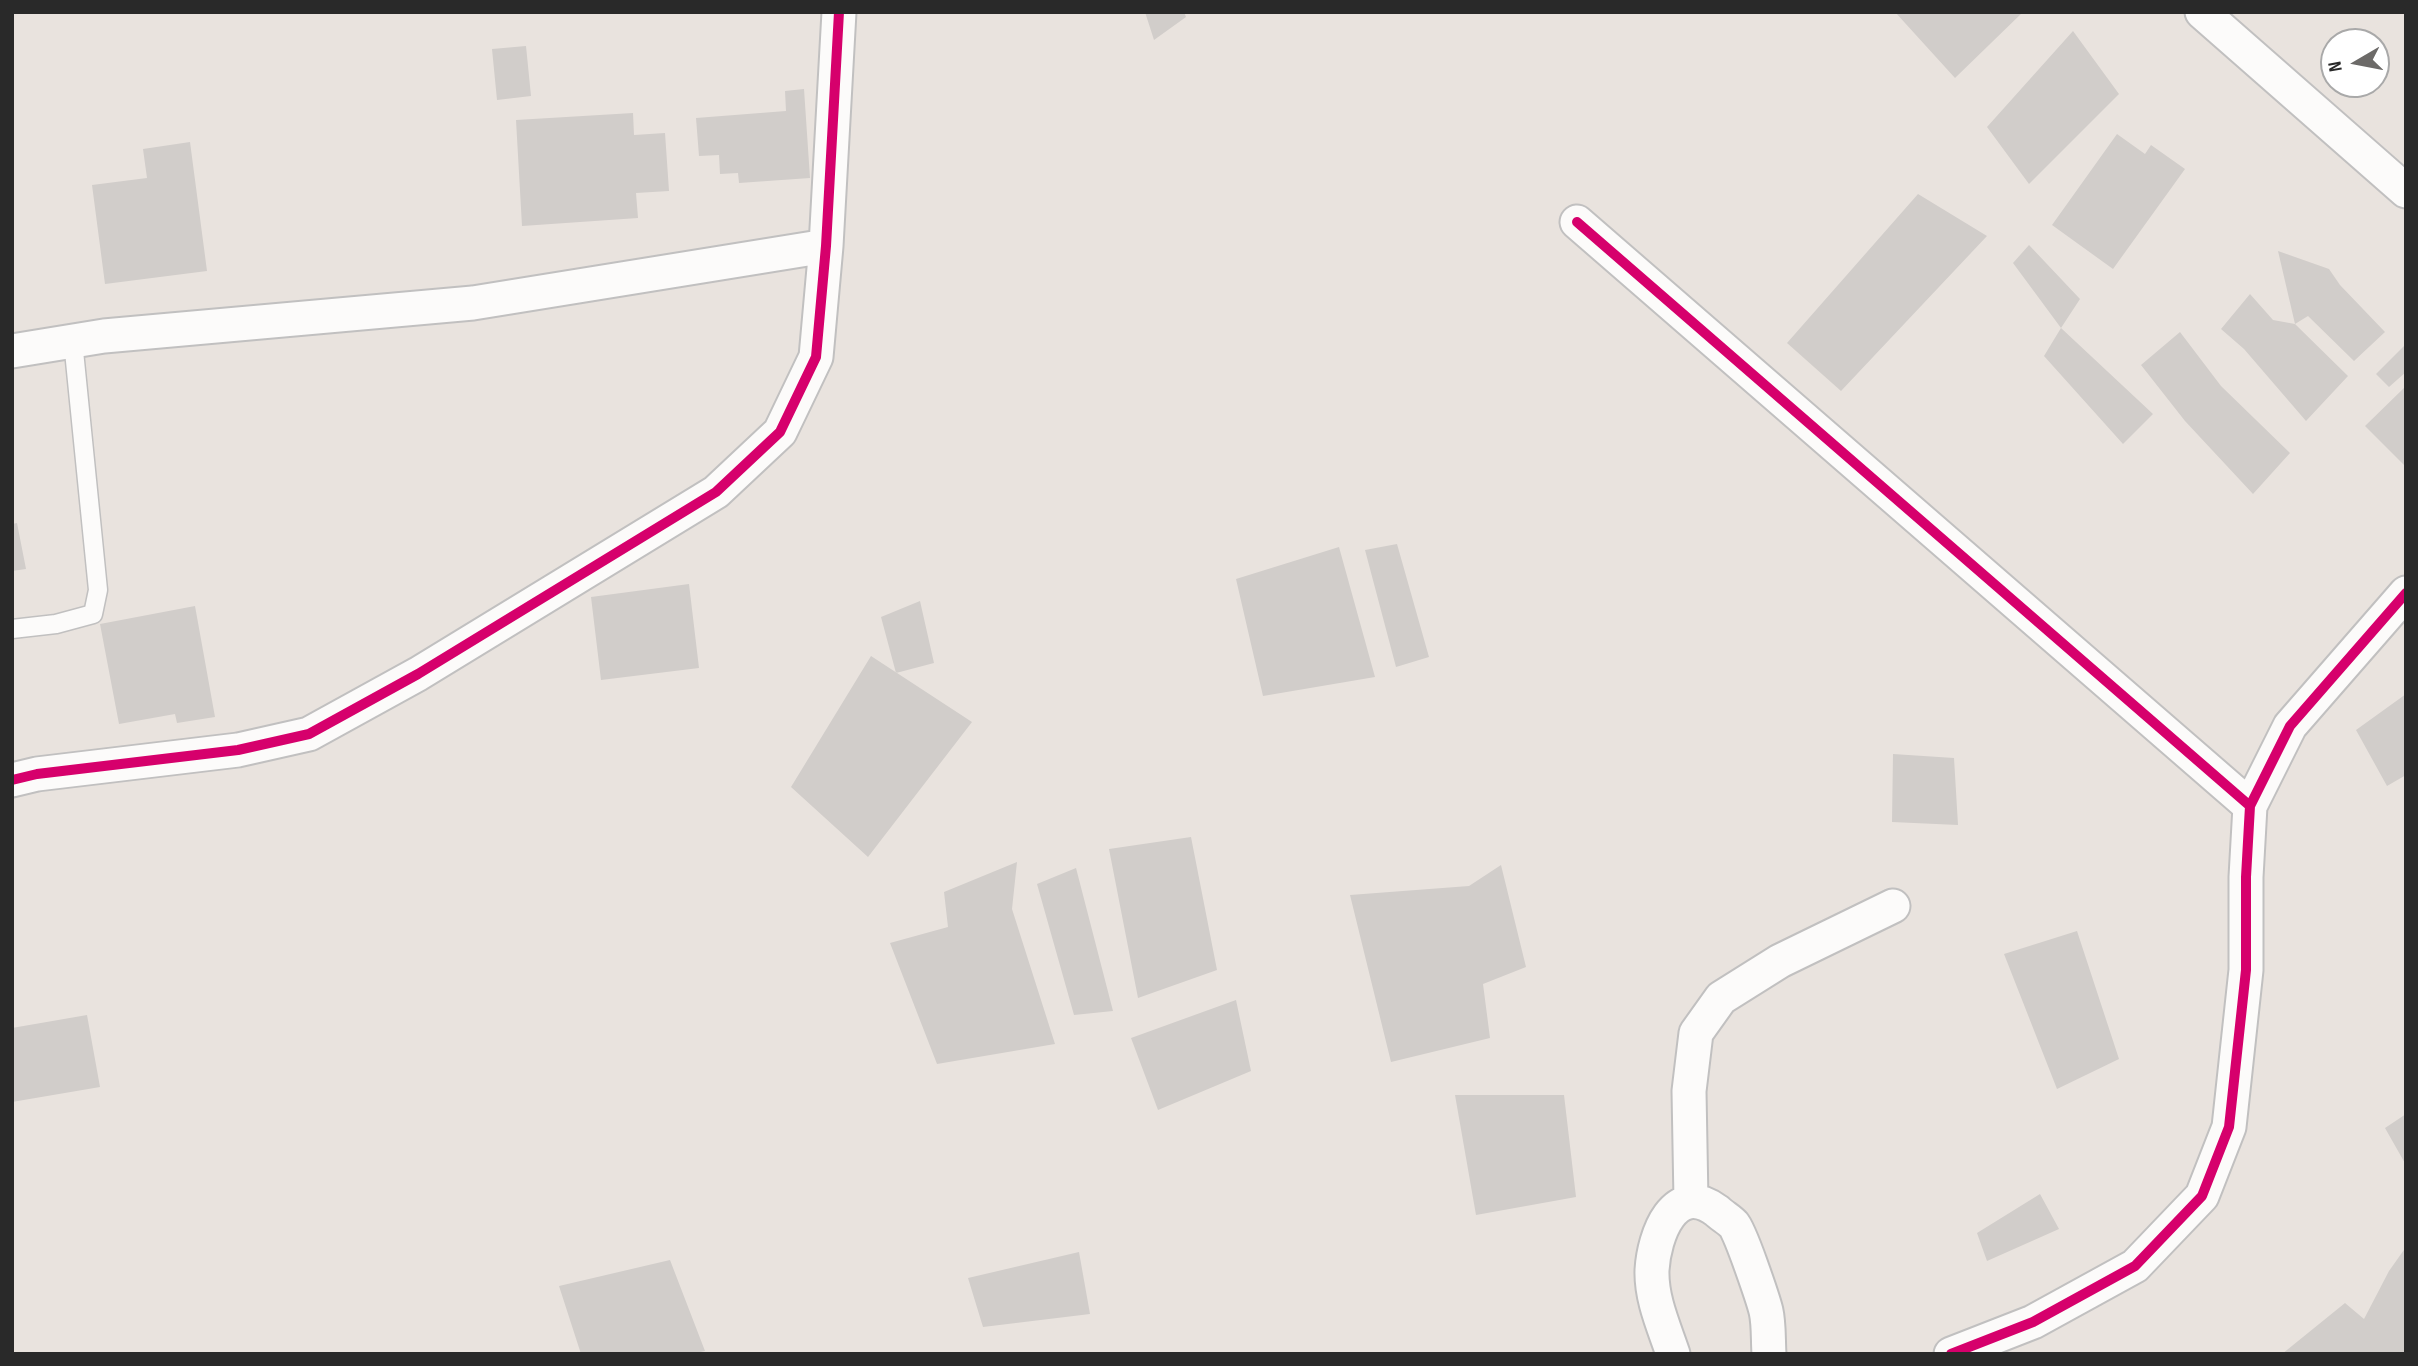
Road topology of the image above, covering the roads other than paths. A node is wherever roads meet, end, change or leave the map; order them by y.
1 (839, 12) edge
2 (2202, 12) edge
3 (2406, 191) edge
4 (1577, 222) dead end
5 (826, 246) junction
6 (74, 341) junction
7 (12, 351) edge
8 (2406, 593) edge
9 (12, 629) edge
10 (12, 780) edge
11 (2250, 806) junction
12 (1893, 906) dead end
13 (1691, 1201) junction
14 (1673, 1354) edge
15 (1769, 1354) edge
16 (1951, 1354) edge

1 - 5 street
2 - 3 street
4 - 11 street
5 - 6 street
5 - 10 street
6 - 7 street
6 - 9 lane
8 - 11 street
11 - 16 street
12 - 13 street
13 - 14 street
13 - 15 street

